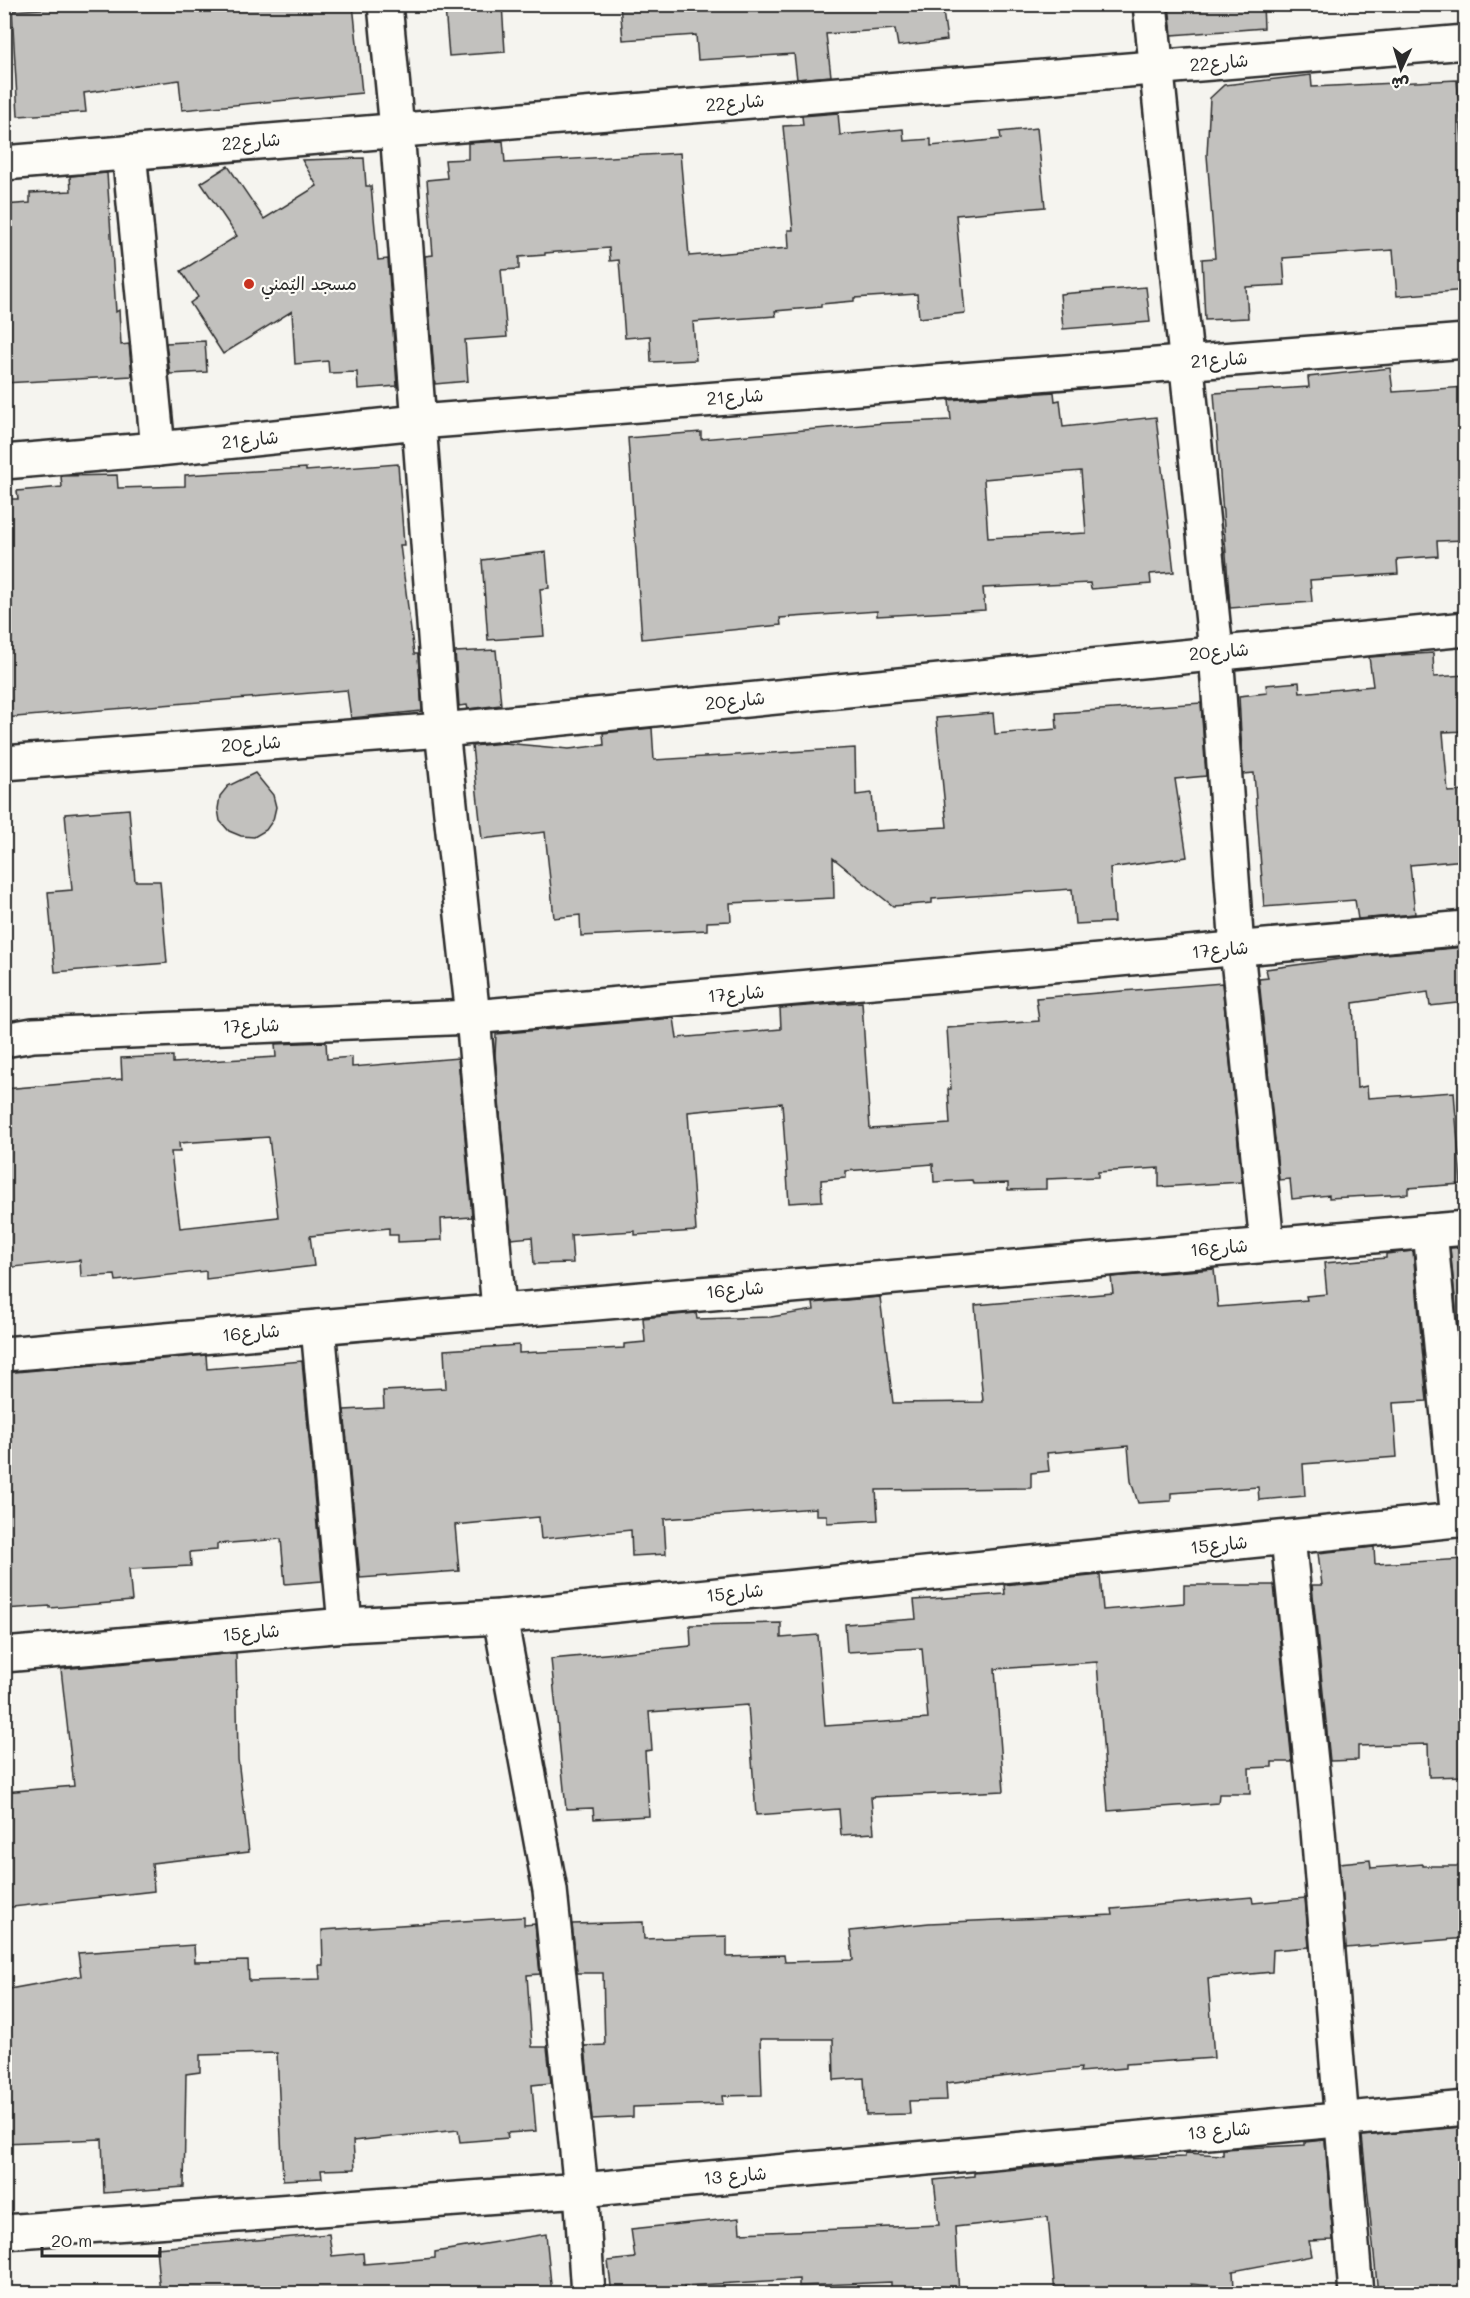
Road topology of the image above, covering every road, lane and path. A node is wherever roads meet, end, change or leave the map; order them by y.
1 (385, 4) edge
2 (1150, 4) edge
3 (1466, 42) edge
4 (1156, 69) junction
5 (397, 130) junction
6 (129, 152) junction
7 (4, 163) edge
8 (1466, 341) edge
9 (1187, 363) junction
10 (418, 422) junction
11 (158, 449) junction
12 (4, 462) edge
13 (1466, 629) edge
14 (1216, 652) junction
15 (442, 730) junction
16 (4, 762) edge
17 (1466, 928) edge
18 (1237, 949) junction
19 (473, 1017) junction
20 (4, 1040) edge
21 (1466, 1228) edge
22 (1430, 1231) junction
23 (1267, 1244) junction
24 (499, 1310) junction
25 (318, 1327) junction
26 (4, 1354) edge
27 (1462, 1520) edge
28 (1288, 1538) junction
29 (500, 1617) junction
30 (345, 1625) junction
31 (4, 1655) edge
32 (1466, 2108) edge
33 (1341, 2120) junction
34 (581, 2190) junction
35 (4, 2232) edge
36 (588, 2294) edge
37 (1356, 2294) edge

1 - 5 street
2 - 4 street
3 - 4 street, شارع22
4 - 5 street, شارع22
4 - 9 street
5 - 6 street, شارع22
5 - 10 street
6 - 7 street, شارع22
6 - 11 street
8 - 9 street, شارع21
9 - 10 street, شارع21
9 - 14 street
10 - 11 street, شارع21
10 - 15 street
11 - 12 street, شارع21
13 - 14 street, شارع20
14 - 15 street, شارع20
14 - 18 street
15 - 16 street, شارع20
15 - 19 street
17 - 18 street, شارع17
18 - 19 street, شارع17
18 - 23 street
19 - 20 street, شارع17
19 - 24 street
21 - 22 street, شارع16
22 - 23 street, شارع16
22 - 27 street
23 - 24 street, شارع16
24 - 25 street, شارع16
25 - 26 street, شارع16
25 - 30 street
27 - 28 street, شارع15
28 - 29 street, شارع15
28 - 33 street
29 - 30 street, شارع15
29 - 34 street
30 - 31 street, شارع15
32 - 33 street, شارع 13
33 - 34 street, شارع 13
33 - 37 street
34 - 35 street, شارع 13
34 - 36 street

